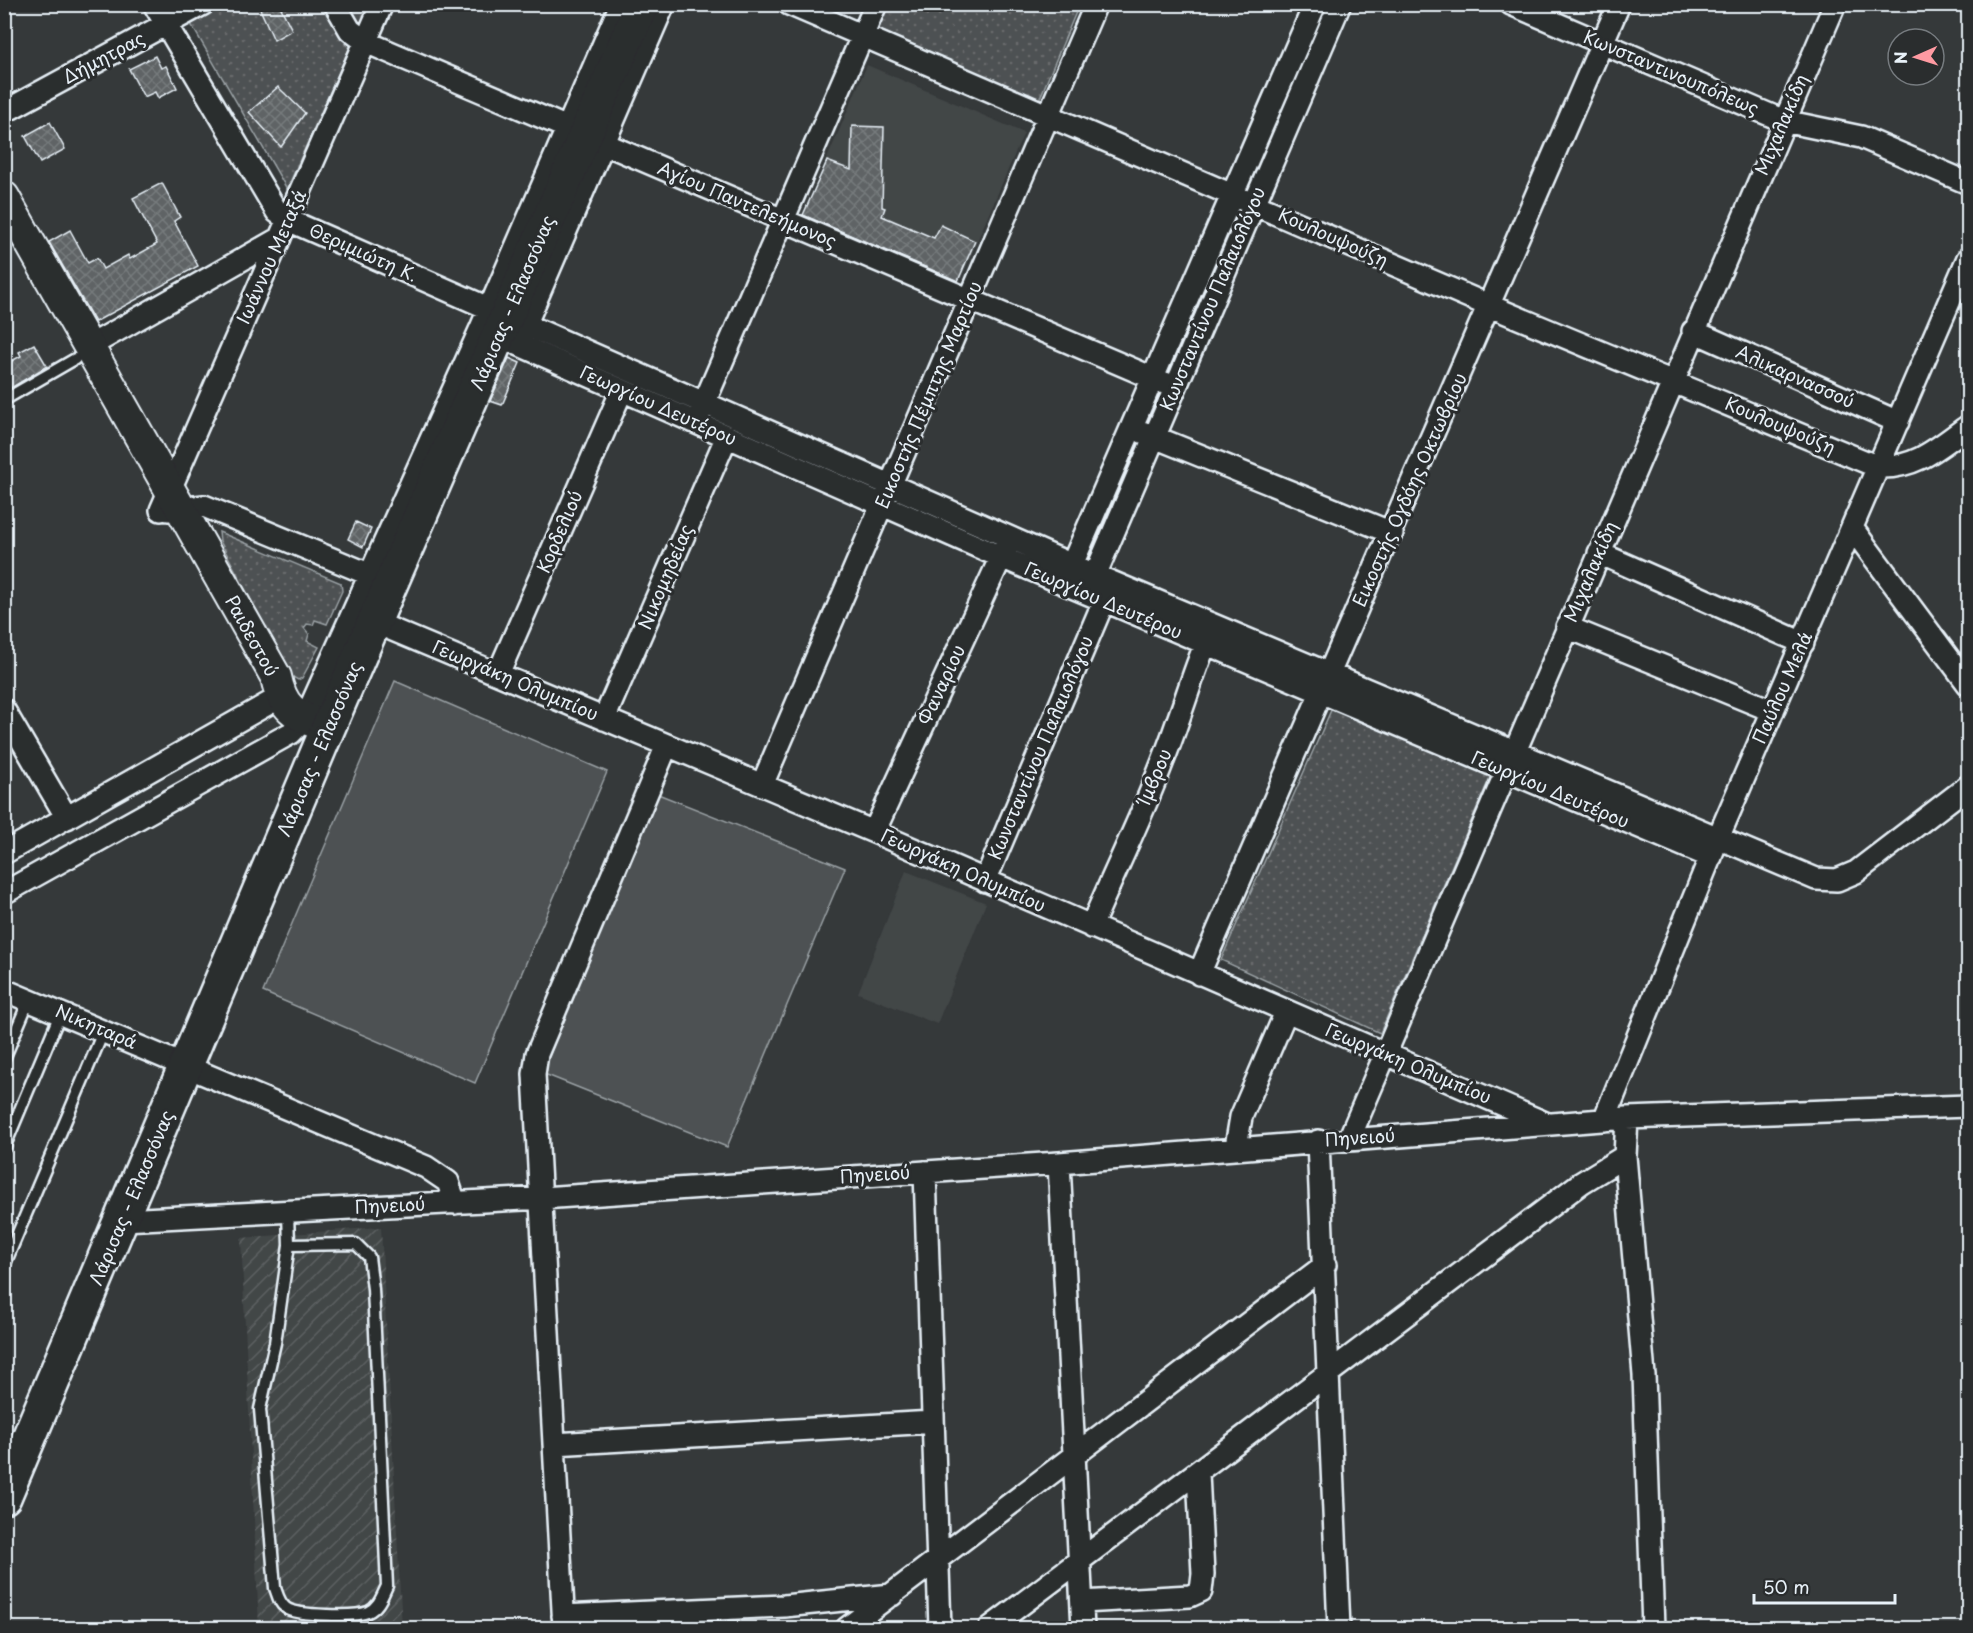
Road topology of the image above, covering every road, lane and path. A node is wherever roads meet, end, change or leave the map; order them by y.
1 (154, 4) edge
2 (203, 4) edge
3 (335, 4) edge
4 (382, 4) edge
5 (621, 4) edge
6 (642, 4) edge
7 (664, 4) edge
8 (789, 4) edge
9 (876, 4) edge
10 (1096, 4) edge
11 (1315, 4) edge
12 (1340, 4) edge
13 (1511, 4) edge
14 (1619, 4) edge
15 (1834, 4) edge
16 (165, 25) junction
17 (862, 35) junction
18 (366, 42) junction
19 (1602, 43) junction
20 (4, 112) edge
21 (1049, 116) junction
22 (1784, 121) junction
23 (586, 136) junction
24 (1968, 183) edge
25 (1233, 194) junction
26 (4, 198) edge
27 (1254, 203) junction
28 (783, 220) junction
29 (284, 229) junction
30 (4, 233) edge
31 (1968, 258) edge
32 (969, 301) junction
33 (1490, 306) junction
34 (503, 326) junction
35 (1693, 331) junction
36 (81, 353) junction
37 (1152, 378) junction
38 (1673, 381) junction
39 (1174, 387) junction
40 (621, 390) junction
41 (4, 400) edge
42 (700, 413) junction
43 (1898, 422) junction
44 (1968, 426) edge
45 (1131, 428) junction
46 (727, 436) junction
47 (1154, 437) junction
48 (1878, 467) junction
49 (890, 485) junction
50 (170, 503) junction
51 (882, 505) junction
52 (1852, 528) junction
53 (1392, 533) junction
54 (1010, 538) junction
55 (1599, 553) junction
56 (1001, 557) junction
57 (1068, 574) junction
58 (381, 579) junction
59 (1099, 588) junction
60 (374, 622) junction
61 (1214, 624) junction
62 (1568, 627) junction
63 (1803, 643) junction
64 (1205, 644) junction
65 (498, 674) junction
66 (1326, 684) junction
67 (1968, 684) edge
68 (280, 697) junction
69 (4, 710) edge
70 (1773, 711) junction
71 (604, 719) junction
72 (316, 723) junction
73 (667, 745) junction
74 (1514, 752) junction
75 (1505, 772) junction
76 (762, 785) junction
77 (1968, 786) edge
78 (67, 818) junction
79 (874, 832) junction
80 (1714, 847) junction
81 (4, 853) edge
82 (985, 881) junction
83 (4, 893) edge
84 (1091, 927) junction
85 (1199, 975) junction
86 (4, 990) edge
87 (29, 1000) junction
88 (61, 1012) junction
89 (1286, 1012) junction
90 (104, 1030) junction
91 (1386, 1055) junction
92 (4, 1059) edge
93 (187, 1065) junction
94 (1968, 1106) edge
95 (1627, 1118) junction
96 (1604, 1120) junction
97 (1549, 1124) junction
98 (1349, 1139) junction
99 (1318, 1142) junction
100 (4, 1148) edge
101 (1236, 1148) junction
102 (1625, 1156) junction
103 (1059, 1163) junction
104 (925, 1172) junction
105 (542, 1198) junction
106 (454, 1203) junction
107 (288, 1212) junction
108 (123, 1220) junction
109 (289, 1245) junction
110 (1324, 1265) junction
111 (4, 1266) edge
112 (1329, 1372) junction
113 (933, 1422) junction
114 (554, 1444) junction
115 (1075, 1456) junction
116 (1198, 1473) junction
117 (4, 1497) edge
118 (1081, 1558) junction
119 (939, 1560) junction
120 (893, 1595) junction
121 (1082, 1602) junction
122 (564, 1622) edge
123 (848, 1629) edge
124 (940, 1629) edge
125 (990, 1629) edge
126 (1083, 1629) edge
127 (1339, 1629) edge
128 (1653, 1629) edge

1 - 16 street, Θεριμιώτη Κ.
2 - 16 street, Δήμητρας
3 - 18 street, Αγίου Παντελεήμονος
4 - 18 street, Ιωάννου Μεταξά
5 - 23 street
6 - 23 highway, Λάρισας - Ελασσόνας
7 - 23 street
8 - 17 street, Κουλουψούζη
9 - 17 street
10 - 21 street, Εικοστής Πέμπτης Μαρτίου
11 - 25 street, Κωνσταντίνου Παλαιολόγου
12 - 27 street, Κωνσταντίνου Παλαιολόγου
13 - 19 street, Κωνσταντινουπόλεως
14 - 19 street, Εικοστής Ογδόης Οκτωβρίου
15 - 22 street, Μιχαλακίδη
16 - 20 street, Δήμητρας
16 - 29 street, Θεριμιώτη Κ.
17 - 21 street, Κουλουψούζη
17 - 28 street
18 - 23 street, Αγίου Παντελεήμονος
18 - 29 street, Ιωάννου Μεταξά
19 - 22 street, Κωνσταντινουπόλεως
19 - 33 street, Εικοστής Ογδόης Οκτωβρίου
21 - 25 street, Κουλουψούζη
21 - 32 street, Εικοστής Πέμπτης Μαρτίου
22 - 24 street, Κωνσταντινουπόλεως
22 - 35 street, Μιχαλακίδη
23 - 28 street, Αγίου Παντελεήμονος
23 - 34 highway, Λάρισας - Ελασσόνας
25 - 27 street, Κουλουψούζη
25 - 37 street, Κωνσταντίνου Παλαιολόγου
26 - 36 street, Ραιδεστού
27 - 33 street, Κουλουψούζη
27 - 39 street, Κωνσταντίνου Παλαιολόγου
28 - 32 street, Αγίου Παντελεήμονος
28 - 42 street
29 - 34 street, Θεριμιώτη Κ.
29 - 36 street
29 - 50 street, Ιωάννου Μεταξά
30 - 36 street, Ραιδεστού
31 - 43 street, Παύλου Μελά
32 - 37 street, Αγίου Παντελεήμονος
32 - 49 street, Εικοστής Πέμπτης Μαρτίου
33 - 38 street, Κουλουψούζη
33 - 53 street, Εικοστής Ογδόης Οκτωβρίου
34 - 40 street, Γεωργίου Δευτέρου
34 - 42 street, Γεωργίου Δευτέρου
34 - 58 highway, Λάρισας - Ελασσόνας
35 - 38 street, Μιχαλακίδη
35 - 43 street, Αλικαρνασσού
36 - 41 lane
36 - 50 street, Ραιδεστού
37 - 39 street, Αγίου Παντελεήμονος
37 - 45 street, Κωνσταντίνου Παλαιολόγου
38 - 48 street, Κουλουψούζη
38 - 55 street, Μιχαλακίδη
39 - 47 street, Κωνσταντίνου Παλαιολόγου
40 - 42 street, Γεωργίου Δευτέρου
40 - 65 street, Κορδελιού
42 - 46 street, Γεωργίου Δευτέρου
42 - 49 street, Γεωργίου Δευτέρου
43 - 48 street, Παύλου Μελά
44 - 48 street
45 - 47 street
45 - 57 street, Κωνσταντίνου Παλαιολόγου
46 - 51 street, Γεωργίου Δευτέρου
46 - 71 street, Νικομηδείας
47 - 53 street
47 - 59 street, Κωνσταντίνου Παλαιολόγου
48 - 52 street, Παύλου Μελά
49 - 51 street, Εικοστής Πέμπτης Μαρτίου
49 - 54 street, Γεωργίου Δευτέρου
50 - 58 street
50 - 68 street, Ραιδεστού
51 - 56 street, Γεωργίου Δευτέρου
51 - 76 street, Εικοστής Πέμπτης Μαρτίου
52 - 63 street, Παύλου Μελά
52 - 67 street
53 - 66 street, Εικοστής Ογδόης Οκτωβρίου
54 - 56 street, Φαναρίου
54 - 57 street, Γεωργίου Δευτέρου
55 - 62 street, Μιχαλακίδη
55 - 63 street
56 - 57 street, Γεωργίου Δευτέρου
56 - 79 street, Φαναρίου
57 - 59 street, Γεωργίου Δευτέρου
58 - 60 highway, Λάρισας - Ελασσόνας
58 - 72 street
59 - 61 street, Γεωργίου Δευτέρου
59 - 64 street, Γεωργίου Δευτέρου
59 - 82 street, Κωνσταντίνου Παλαιολόγου
60 - 65 street, Γεωργάκη Ολυμπίου
60 - 72 highway, Λάρισας - Ελασσόνας
61 - 64 street, Ίμβρου
61 - 66 street, Γεωργίου Δευτέρου
62 - 70 street
62 - 74 street, Μιχαλακίδη
63 - 70 street, Παύλου Μελά
64 - 66 street, Γεωργίου Δευτέρου
64 - 84 street, Ίμβρου
65 - 71 street, Γεωργάκη Ολυμπίου
66 - 74 street, Γεωργίου Δευτέρου
66 - 75 street, Γεωργίου Δευτέρου
66 - 85 street, Εικοστής Ογδόης Οκτωβρίου
68 - 72 street
68 - 78 street
69 - 78 street
70 - 80 street, Παύλου Μελά
71 - 73 street, Γεωργάκη Ολυμπίου
72 - 83 street
72 - 93 highway, Λάρισας - Ελασσόνας
73 - 76 street, Γεωργάκη Ολυμπίου
73 - 105 street
74 - 75 street, Μιχαλακίδη
74 - 80 street, Γεωργίου Δευτέρου
75 - 80 street, Γεωργίου Δευτέρου
75 - 91 street, Μιχαλακίδη
76 - 79 street, Γεωργάκη Ολυμπίου
77 - 80 street
78 - 81 street
79 - 82 street, Γεωργάκη Ολυμπίου
80 - 96 street, Παύλου Μελά
82 - 84 street, Γεωργάκη Ολυμπίου
84 - 85 street, Γεωργάκη Ολυμπίου
85 - 89 street, Γεωργάκη Ολυμπίου
86 - 87 street, Νικηταρά
87 - 88 street, Νικηταρά
87 - 92 lane
88 - 90 street, Νικηταρά
88 - 100 lane
89 - 91 street, Γεωργάκη Ολυμπίου
89 - 101 street
90 - 93 street, Νικηταρά
90 - 111 lane
91 - 97 street, Γεωργάκη Ολυμπίου
91 - 98 street, Μιχαλακίδη
93 - 106 street, Νικηταρά
93 - 108 highway, Λάρισας - Ελασσόνας
94 - 95 street, Πηνειού
95 - 96 street, Πηνειού
95 - 102 street
96 - 97 street, Πηνειού
97 - 98 street, Πηνειού
98 - 99 street, Πηνειού
99 - 101 street, Πηνειού
99 - 110 street
101 - 103 street, Πηνειού
102 - 112 street
102 - 128 street
103 - 104 street, Πηνειού
103 - 115 street
104 - 105 street, Πηνειού
104 - 113 street
105 - 106 street, Πηνειού
105 - 114 street
106 - 107 street, Πηνειού
107 - 108 street, Πηνειού
107 - 109 lane
108 - 117 highway, Λάρισας - Ελασσόνας
109 - 109 lane
110 - 112 street
110 - 115 street
112 - 116 street
112 - 127 street
113 - 114 street
113 - 119 street
114 - 122 street
115 - 118 street
115 - 119 street
116 - 118 street
116 - 121 street
118 - 121 street
118 - 125 street
119 - 120 street
119 - 124 street
120 - 122 street
120 - 123 street
121 - 126 street

